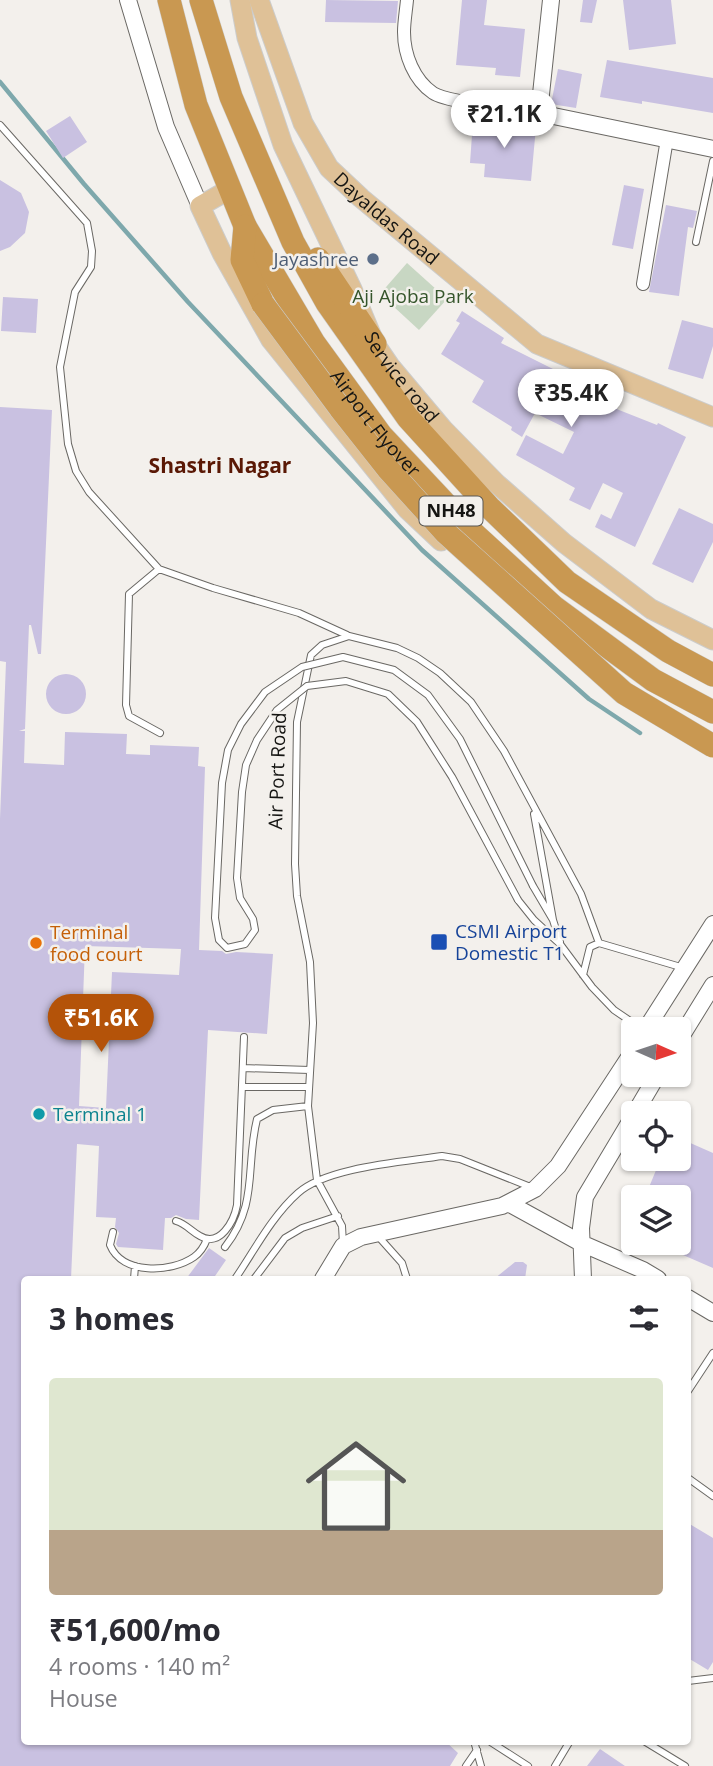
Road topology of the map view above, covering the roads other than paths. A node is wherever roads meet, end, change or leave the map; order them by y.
1 (128, 0) edge
2 (169, 0) edge
3 (201, 0) edge
4 (240, 0) edge
5 (259, 0) edge
6 (407, 0) edge
7 (551, 0) edge
8 (539, 113) junction
9 (0, 125) edge
10 (667, 139) junction
11 (713, 149) edge
12 (713, 163) edge
13 (230, 189) junction
14 (200, 206) junction
15 (250, 235) junction
16 (293, 242) junction
17 (696, 242) dead end
18 (643, 284) dead end
19 (374, 344) junction
20 (713, 417) edge
21 (159, 569) junction
22 (349, 636) junction
23 (713, 640) edge
24 (713, 675) edge
25 (713, 712) edge
26 (160, 733) dead end
27 (713, 738) edge
28 (713, 746) edge
29 (533, 808) junction
30 (553, 920) junction
31 (713, 924) edge
32 (599, 943) junction
33 (560, 944) junction
34 (684, 968) junction
35 (583, 975) junction
36 (713, 985) edge
37 (625, 1017) edge
38 (652, 1017) edge
39 (691, 1021) edge
40 (244, 1037) dead end
41 (243, 1068) junction
42 (310, 1070) junction
43 (621, 1070) edge
44 (242, 1087) junction
45 (309, 1087) junction
46 (308, 1106) junction
47 (621, 1136) edge
48 (317, 1180) junction
49 (535, 1189) junction
50 (508, 1203) junction
51 (338, 1216) junction
52 (176, 1221) dead end
53 (113, 1232) dead end
54 (374, 1232) junction
55 (207, 1239) junction
56 (581, 1243) junction
57 (343, 1246) junction
58 (225, 1247) dead end
59 (135, 1266) junction
60 (134, 1276) edge
61 (237, 1276) edge
62 (256, 1276) edge
63 (325, 1276) edge
64 (406, 1276) edge
65 (583, 1276) edge
66 (653, 1276) edge
67 (691, 1300) edge
68 (713, 1313) edge
69 (713, 1353) edge
70 (691, 1386) edge
71 (691, 1480) edge
72 (713, 1496) edge
73 (713, 1678) edge
74 (691, 1681) edge
75 (475, 1745) edge
76 (495, 1745) edge
77 (568, 1745) edge
78 (651, 1745) edge
79 (477, 1750) junction
80 (466, 1766) edge
81 (481, 1766) edge
82 (528, 1766) edge
83 (555, 1766) edge
84 (685, 1766) edge

1 - 14 street
2 - 13 highway, NH48
3 - 16 highway, NH48
4 - 19 main road, Service road
5 - 20 main road, Dayaldas Road
6 - 8 street
7 - 8 street
8 - 10 street
9 - 21 lane
10 - 11 street
10 - 18 street
12 - 17 lane
13 - 14 main road
13 - 15 highway, NH48
14 - 27 main road
15 - 25 highway, Airport Flyover / NH48
15 - 28 highway, bridge
16 - 19 highway
16 - 24 highway, Airport Flyover / NH48
19 - 23 main road, Service road
21 - 22 lane
21 - 26 lane
22 - 29 lane
22 - 42 lane, Air Port Road
29 - 30 lane
29 - 32 lane
30 - 33 lane
30 - 33 lane, bridge
31 - 34 street
32 - 34 lane
32 - 35 lane
33 - 35 lane
34 - 38 street
35 - 37 lane
36 - 39 street
40 - 41 lane
41 - 42 lane
41 - 44 lane
42 - 45 lane, Air Port Road
43 - 49 street
44 - 45 lane
44 - 55 lane
45 - 46 lane, Air Port Road
46 - 48 lane, Air Port Road
46 - 58 lane
47 - 56 street
48 - 49 lane
48 - 51 lane, Air Port Road
48 - 61 lane
49 - 50 street
50 - 54 street
50 - 56 street
51 - 57 lane
51 - 62 lane
52 - 55 lane
53 - 59 lane
54 - 57 street
54 - 64 lane
55 - 59 lane
56 - 65 street
56 - 66 street
57 - 63 street
59 - 60 lane
67 - 68 street
69 - 70 lane
71 - 72 lane
73 - 74 lane
75 - 79 lane
76 - 82 lane
77 - 83 lane
78 - 84 lane
79 - 80 lane
79 - 81 lane

